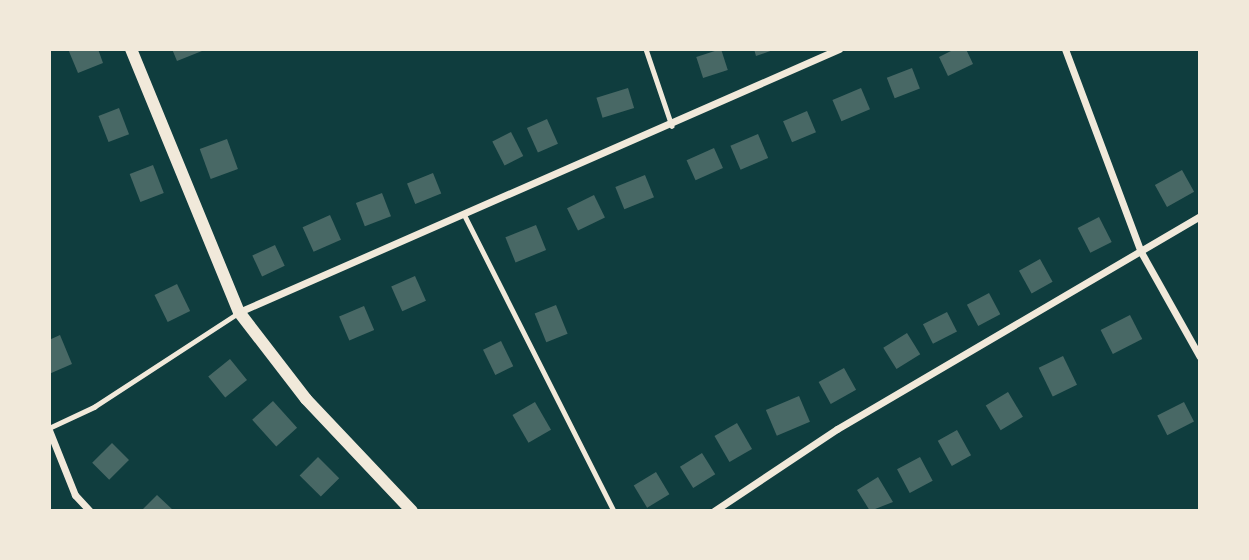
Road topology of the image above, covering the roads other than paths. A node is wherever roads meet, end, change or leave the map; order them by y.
1 (131, 49) edge
2 (646, 49) edge
3 (839, 49) edge
4 (1065, 49) edge
5 (673, 126) junction
6 (465, 216) junction
7 (1200, 216) edge
8 (1141, 252) junction
9 (239, 313) junction
10 (1200, 357) edge
11 (49, 429) edge
12 (90, 511) edge
13 (412, 511) edge
14 (614, 511) edge
15 (714, 511) edge

1 - 9 main road
2 - 5 lane
3 - 5 street
4 - 8 street
5 - 6 street
6 - 9 street
6 - 14 lane
7 - 8 street
8 - 10 street
8 - 15 street
9 - 11 lane
9 - 13 main road
11 - 12 street

